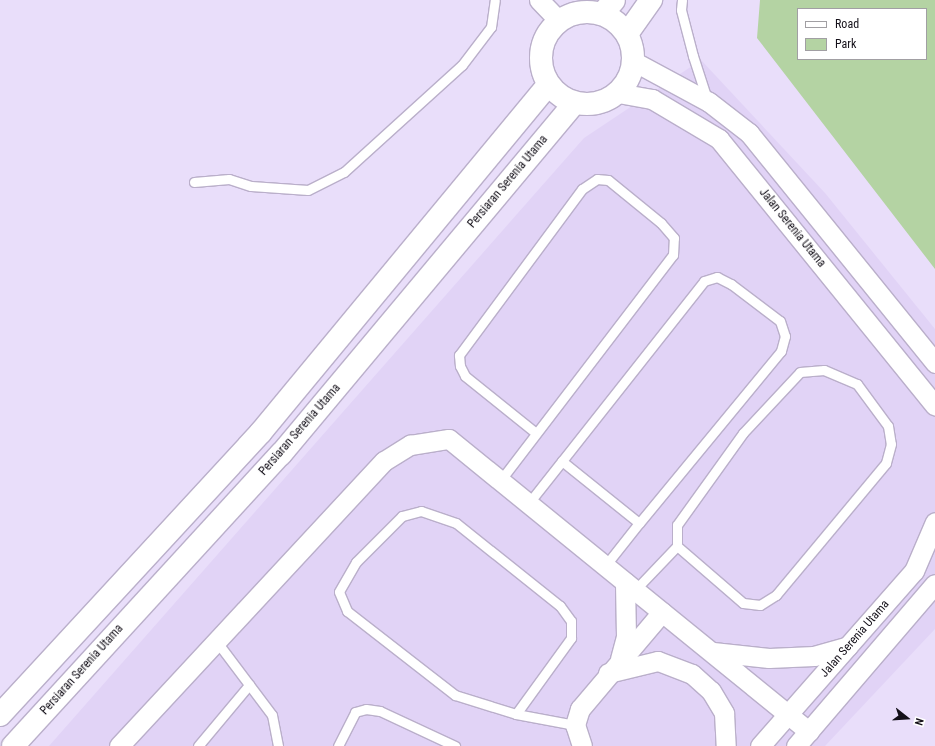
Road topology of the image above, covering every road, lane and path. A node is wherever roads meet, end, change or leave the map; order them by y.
1 (495, 0) edge
2 (540, 0) edge
3 (651, 0) edge
4 (682, 0) edge
5 (608, 7) edge
6 (559, 21) junction
7 (627, 34) junction
8 (633, 61) junction
9 (548, 85) junction
10 (618, 93) junction
11 (709, 102) junction
12 (574, 104) junction
13 (194, 182) dead end
14 (935, 363) edge
15 (935, 406) edge
16 (536, 433) junction
17 (562, 461) junction
18 (500, 481) junction
19 (528, 504) junction
20 (935, 522) edge
21 (639, 523) junction
22 (677, 546) junction
23 (605, 566) junction
24 (935, 584) edge
25 (630, 586) junction
26 (662, 612) junction
27 (217, 642) junction
28 (848, 646) junction
29 (713, 652) junction
30 (614, 667) junction
31 (249, 685) junction
32 (516, 714) junction
33 (0, 715) edge
34 (787, 715) junction
35 (576, 725) junction
36 (809, 732) junction
37 (13, 746) edge
38 (119, 746) edge
39 (198, 746) edge
40 (278, 746) edge
41 (338, 746) edge
42 (455, 746) edge
43 (582, 746) edge
44 (726, 746) edge
45 (760, 746) edge
46 (796, 746) edge

1 - 13 lane
2 - 6 street
3 - 7 street
4 - 11 lane
5 - 6 street
5 - 7 street
6 - 9 street
7 - 8 street
8 - 10 street
8 - 11 street
9 - 12 street
9 - 33 street
10 - 12 street
10 - 15 street, Jalan Serenia Utama
11 - 14 street
12 - 37 street, Persiaran Serenia Utama
16 - 16 lane
16 - 18 lane
17 - 19 lane
17 - 21 lane
17 - 21 lane
18 - 19 street
18 - 27 street
19 - 23 street
20 - 28 street, Jalan Serenia Utama
21 - 23 lane
22 - 22 lane
22 - 25 lane
23 - 25 street
24 - 36 street, Jalan Serenia Utama
25 - 26 street
25 - 30 street
26 - 29 street
26 - 30 street
27 - 31 lane
27 - 38 street
28 - 29 street
28 - 34 street, Jalan Serenia Utama
29 - 34 street
30 - 35 street
30 - 44 street
31 - 39 lane
31 - 40 lane
32 - 32 lane
32 - 35 lane
34 - 36 street
34 - 45 street, Jalan Serenia Utama
35 - 43 street
36 - 46 street, Jalan Serenia Utama
41 - 42 lane

